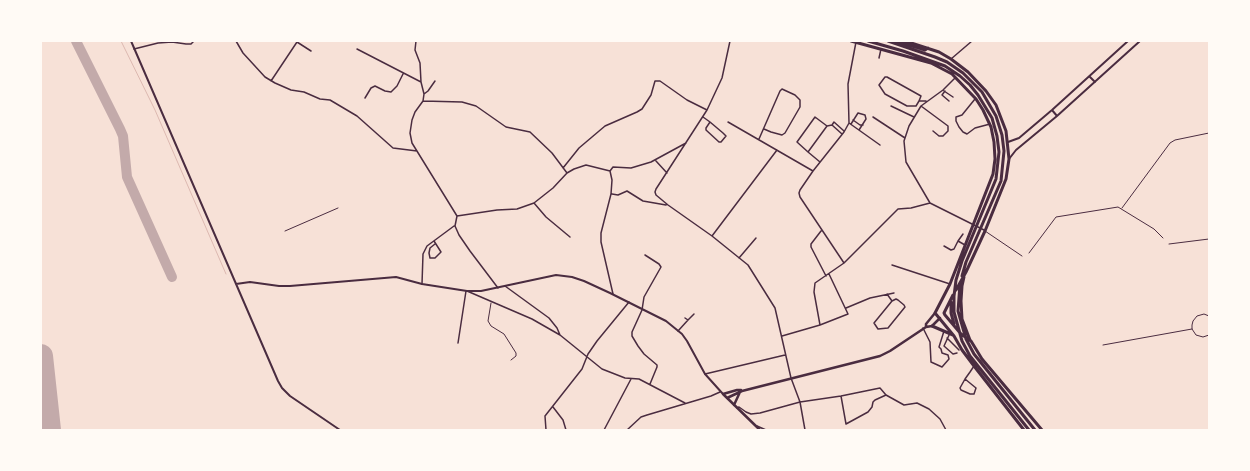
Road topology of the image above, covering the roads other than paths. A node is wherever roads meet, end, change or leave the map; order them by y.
1 (131, 41) edge
2 (194, 41) edge
3 (236, 41) edge
4 (416, 41) edge
5 (730, 41) edge
6 (851, 41) edge
7 (868, 41) edge
8 (888, 41) edge
9 (897, 41) edge
10 (972, 41) edge
11 (1128, 41) edge
12 (1140, 41) edge
13 (158, 42) edge
14 (856, 42) junction
15 (905, 42) edge
16 (134, 49) junction
17 (881, 49) junction
18 (357, 50) dead end
19 (311, 51) dead end
20 (879, 58) dead end
21 (951, 59) junction
22 (404, 74) junction
23 (955, 77) junction
24 (1090, 77) junction
25 (271, 81) junction
26 (435, 81) dead end
27 (978, 81) junction
28 (421, 82) junction
29 (1095, 82) junction
30 (968, 89) junction
31 (944, 91) junction
32 (424, 94) junction
33 (953, 97) dead end
34 (365, 98) dead end
35 (976, 99) junction
36 (423, 101) junction
37 (919, 101) junction
38 (926, 101) junction
39 (949, 101) dead end
40 (891, 106) dead end
41 (921, 106) junction
42 (707, 110) junction
43 (1052, 110) junction
44 (1058, 116) junction
45 (703, 117) junction
46 (874, 117) dead end
47 (914, 118) junction
48 (853, 120) junction
49 (710, 122) junction
50 (728, 122) dead end
51 (850, 123) junction
52 (990, 124) junction
53 (832, 125) junction
54 (863, 125) junction
55 (827, 126) junction
56 (764, 129) junction
57 (859, 130) junction
58 (844, 131) junction
59 (933, 131) dead end
60 (1209, 133) edge
61 (842, 134) junction
62 (905, 138) junction
63 (759, 140) junction
64 (1008, 142) junction
65 (686, 143) junction
66 (880, 145) dead end
67 (777, 150) junction
68 (416, 151) junction
69 (808, 152) junction
70 (1009, 159) junction
71 (655, 160) junction
72 (820, 162) junction
73 (563, 168) junction
74 (610, 171) junction
75 (813, 171) junction
76 (667, 172) junction
77 (567, 173) junction
78 (611, 194) junction
79 (534, 203) junction
80 (930, 203) junction
81 (668, 205) junction
82 (338, 208) dead end
83 (1122, 208) junction
84 (457, 216) junction
85 (973, 224) junction
86 (455, 226) junction
87 (822, 230) junction
88 (284, 231) dead end
89 (985, 231) junction
90 (963, 234) dead end
91 (712, 236) junction
92 (570, 237) dead end
93 (756, 238) dead end
94 (1163, 238) dead end
95 (1209, 239) edge
96 (434, 241) junction
97 (958, 241) junction
98 (435, 244) junction
99 (1169, 244) dead end
100 (965, 245) junction
101 (944, 246) dead end
102 (1029, 253) dead end
103 (645, 255) dead end
104 (1022, 256) dead end
105 (739, 258) junction
106 (844, 263) junction
107 (892, 264) dead end
108 (966, 272) junction
109 (829, 274) junction
110 (826, 276) junction
111 (236, 284) junction
112 (422, 284) junction
113 (950, 284) junction
114 (505, 286) junction
115 (498, 288) junction
116 (466, 291) junction
117 (955, 291) junction
118 (894, 293) dead end
119 (613, 294) junction
120 (887, 294) junction
121 (892, 301) junction
122 (629, 302) junction
123 (491, 303) junction
124 (939, 307) junction
125 (846, 308) junction
126 (642, 310) junction
127 (935, 312) junction
128 (944, 313) junction
129 (694, 314) dead end
130 (1209, 316) edge
131 (685, 318) dead end
132 (940, 318) junction
133 (688, 320) junction
134 (820, 325) junction
135 (932, 326) junction
136 (925, 328) junction
137 (1192, 329) junction
138 (678, 331) junction
139 (944, 331) junction
140 (950, 333) junction
141 (961, 334) junction
142 (560, 335) junction
143 (1209, 335) edge
144 (781, 336) junction
145 (954, 336) junction
146 (947, 338) junction
147 (972, 342) junction
148 (458, 343) dead end
149 (1103, 345) dead end
150 (960, 350) junction
151 (957, 353) dead end
152 (785, 355) junction
153 (587, 358) junction
154 (512, 360) dead end
155 (974, 366) junction
156 (705, 374) junction
157 (791, 378) junction
158 (631, 379) junction
159 (965, 379) junction
160 (650, 384) junction
161 (741, 391) junction
162 (722, 393) junction
163 (886, 395) junction
164 (841, 396) junction
165 (727, 398) junction
166 (800, 402) junction
167 (685, 404) junction
168 (734, 406) junction
169 (553, 407) junction
170 (737, 409) junction
171 (755, 425) junction
172 (340, 430) edge
173 (546, 430) edge
174 (566, 430) edge
175 (604, 430) edge
176 (627, 430) edge
177 (760, 430) edge
178 (766, 430) edge
179 (805, 430) edge
180 (946, 430) edge
181 (1024, 430) edge
182 (1029, 430) edge
183 (1035, 430) edge
184 (1042, 430) edge

1 - 16 street
2 - 13 street
3 - 25 street
4 - 28 street
5 - 42 street
6 - 14 highway
7 - 182 highway
8 - 183 highway
9 - 15 highway
10 - 21 street
11 - 24 street
12 - 29 street
13 - 16 street
14 - 17 highway
14 - 51 street
15 - 21 highway
16 - 111 street
17 - 20 street
17 - 23 highway
18 - 22 street
19 - 25 street
21 - 27 highway
22 - 28 street
22 - 34 street
23 - 30 highway
23 - 31 street
24 - 29 street
24 - 43 street
25 - 68 street
26 - 32 street
27 - 30 highway
27 - 64 highway
28 - 32 street
29 - 44 street
30 - 35 highway
31 - 33 street
31 - 38 street
31 - 39 street
32 - 36 street
35 - 52 highway
35 - 52 street
36 - 68 street
36 - 73 street
37 - 37 street
37 - 38 street
38 - 41 street
40 - 47 street
41 - 47 street
41 - 59 street
42 - 45 street
42 - 73 street
43 - 44 street
43 - 64 street
44 - 70 street
45 - 49 street
45 - 65 street
46 - 62 street
47 - 62 street
48 - 51 street
48 - 54 street
48 - 54 street
49 - 49 street
50 - 63 street
51 - 57 street
51 - 58 street
52 - 85 highway
53 - 55 street
53 - 58 street
53 - 61 street
54 - 57 street
55 - 69 street
55 - 69 street
56 - 56 street
56 - 63 street
57 - 66 street
58 - 61 street
60 - 83 lane
61 - 72 street
62 - 80 street
63 - 67 street
64 - 70 highway
65 - 71 street
65 - 76 street
67 - 75 street
67 - 91 street
68 - 84 street
69 - 72 street
70 - 89 highway
71 - 74 street
71 - 76 street
72 - 75 street
73 - 77 street
74 - 77 street
74 - 78 street
75 - 87 street
76 - 81 street
77 - 79 street
78 - 81 street
78 - 119 street
79 - 84 street
79 - 92 street
80 - 85 street
80 - 106 street
81 - 91 street
82 - 88 lane
83 - 94 lane
83 - 102 lane
84 - 86 street
85 - 89 street
85 - 100 highway
86 - 96 street
86 - 115 street
87 - 106 street
87 - 110 street
89 - 104 lane
89 - 108 highway
90 - 97 street
91 - 105 street
93 - 105 street
95 - 99 lane
96 - 98 street
96 - 112 street
97 - 100 street
97 - 101 street
98 - 98 street
100 - 113 highway
103 - 126 street
105 - 144 street
106 - 109 street
107 - 113 street
108 - 117 highway
108 - 147 highway
109 - 110 street
109 - 125 street
110 - 134 street
111 - 112 street
111 - 172 street
112 - 116 street
113 - 124 highway
114 - 115 street
114 - 119 street
114 - 142 street
115 - 116 street
116 - 123 street
116 - 148 street
117 - 128 highway
117 - 141 highway
118 - 120 street
119 - 122 street
120 - 121 street
120 - 125 street
121 - 121 street
122 - 126 street
122 - 153 street
123 - 142 street
123 - 154 lane
124 - 127 highway
124 - 128 highway
125 - 134 street
126 - 138 street
126 - 160 street
127 - 132 highway
127 - 136 main road
128 - 132 highway
128 - 141 highway
129 - 133 street
130 - 137 lane
131 - 133 street
132 - 135 main road
132 - 145 highway
133 - 138 street
134 - 144 street
135 - 136 main road
135 - 139 highway
136 - 139 street
136 - 157 main road
137 - 143 lane
137 - 149 lane
138 - 156 street
139 - 140 highway
140 - 145 highway
140 - 146 street
141 - 147 highway
142 - 153 street
144 - 152 street
145 - 150 highway
146 - 150 street
146 - 151 street
147 - 150 highway
147 - 184 highway
150 - 155 highway
152 - 156 street
152 - 157 street
153 - 158 street
153 - 169 street
155 - 159 street
155 - 181 highway
156 - 162 street
157 - 161 main road
157 - 166 street
158 - 160 street
158 - 175 street
159 - 159 street
160 - 167 street
161 - 162 main road
161 - 165 main road
161 - 168 main road
162 - 165 main road
162 - 167 street
163 - 164 street
163 - 164 street
163 - 180 street
164 - 166 street
165 - 168 main road
166 - 170 street
166 - 179 street
167 - 176 street
168 - 170 main road
169 - 173 street
169 - 174 street
170 - 171 main road
171 - 177 main road
171 - 178 street

